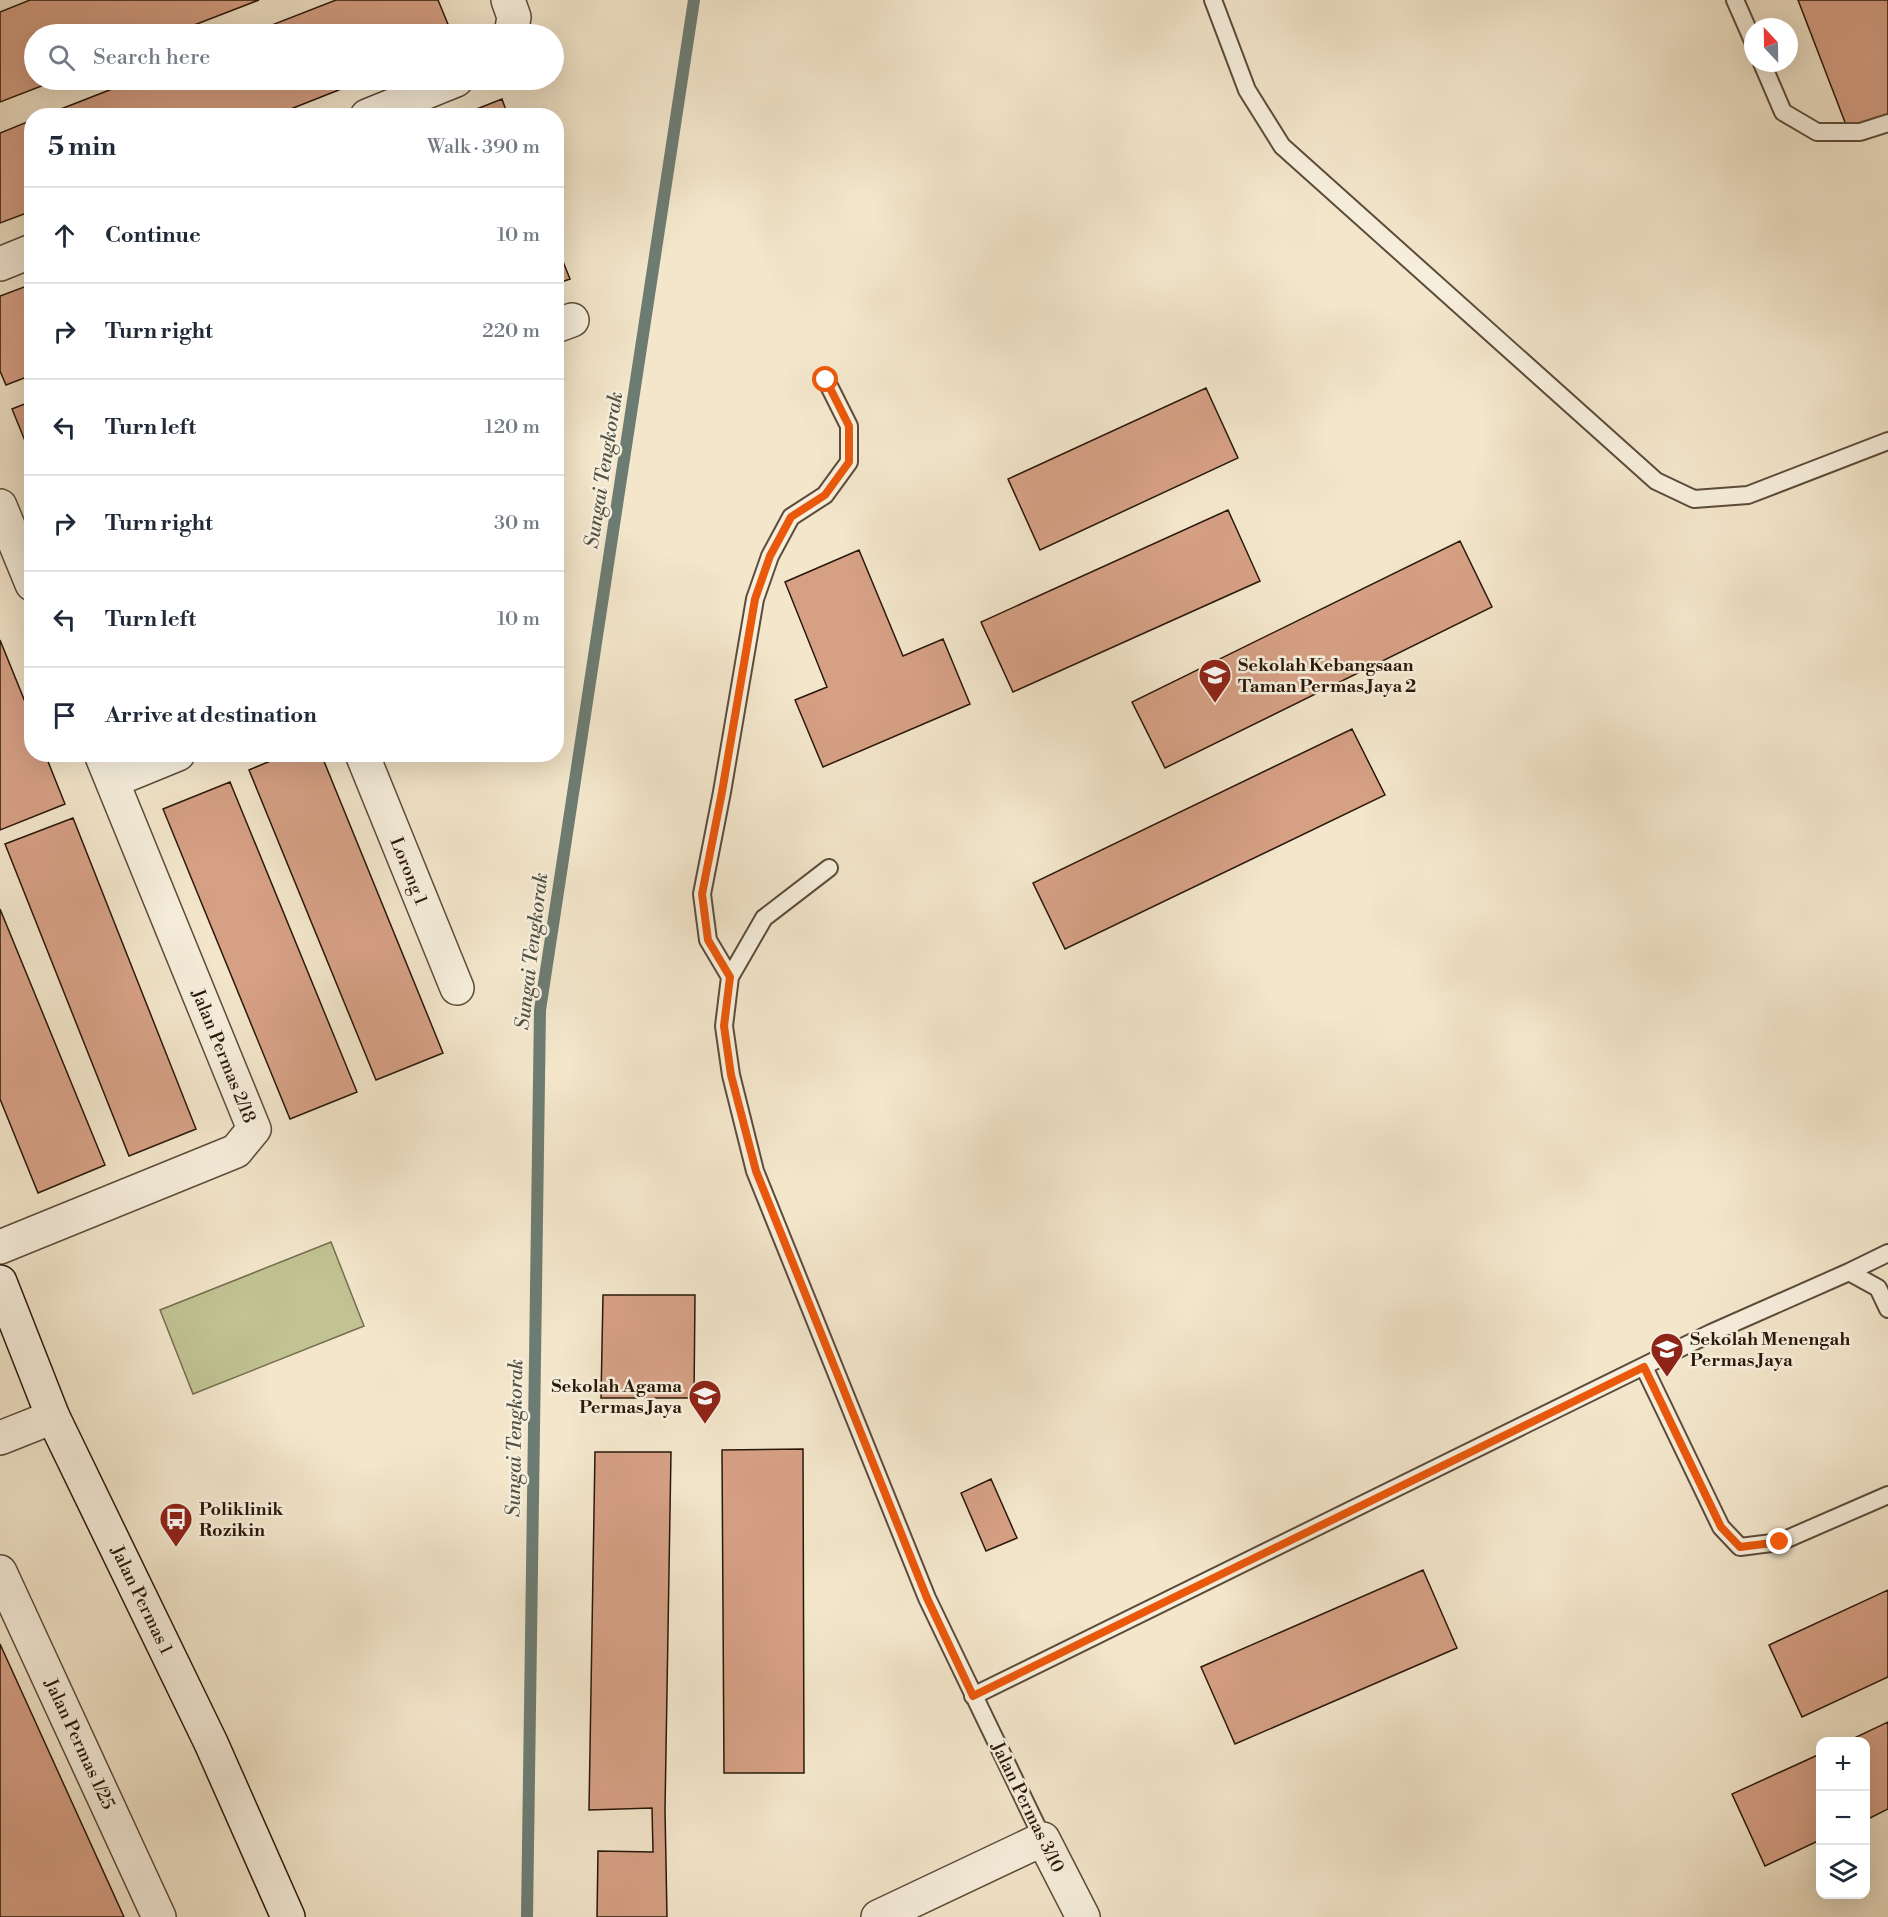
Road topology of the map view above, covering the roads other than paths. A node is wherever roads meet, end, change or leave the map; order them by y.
1 (508, 0) edge
2 (1214, 0) edge
3 (1735, 0) edge
4 (1744, 20) edge
5 (513, 24) edge
6 (1766, 72) edge
7 (431, 90) edge
8 (387, 108) edge
9 (1888, 123) edge
10 (24, 254) edge
11 (0, 264) edge
12 (826, 380) dead end
13 (1888, 441) edge
14 (0, 506) edge
15 (23, 539) edge
16 (137, 762) edge
17 (365, 762) edge
18 (106, 768) edge
19 (829, 868) dead end
20 (730, 977) junction
21 (457, 988) dead end
22 (0, 1247) edge
23 (1888, 1253) edge
24 (1848, 1272) junction
25 (0, 1282) edge
26 (1888, 1309) edge
27 (1644, 1367) junction
28 (53, 1417) junction
29 (0, 1438) edge
30 (1888, 1495) edge
31 (0, 1572) edge
32 (973, 1696) junction
33 (1043, 1839) junction
34 (159, 1917) edge
35 (288, 1917) edge
36 (878, 1917) edge
37 (1083, 1917) edge

1 - 5 street
2 - 13 lane
3 - 4 lane
6 - 9 lane
7 - 8 street
10 - 11 street
12 - 20 lane
14 - 15 street
16 - 18 street
17 - 21 street, Lorong 1
18 - 22 street, Jalan Permas 2/18
19 - 20 lane
20 - 32 lane, Jalan Permas 3/10
23 - 24 lane
24 - 26 lane
24 - 27 lane
25 - 28 street, Jalan Permas 1
27 - 30 lane
27 - 32 lane
28 - 29 street
28 - 35 street, Jalan Permas 1
31 - 34 street, Jalan Permas 1/25
32 - 33 lane, Jalan Permas 3/10
33 - 36 street
33 - 37 street, Jalan Permas 3/10

